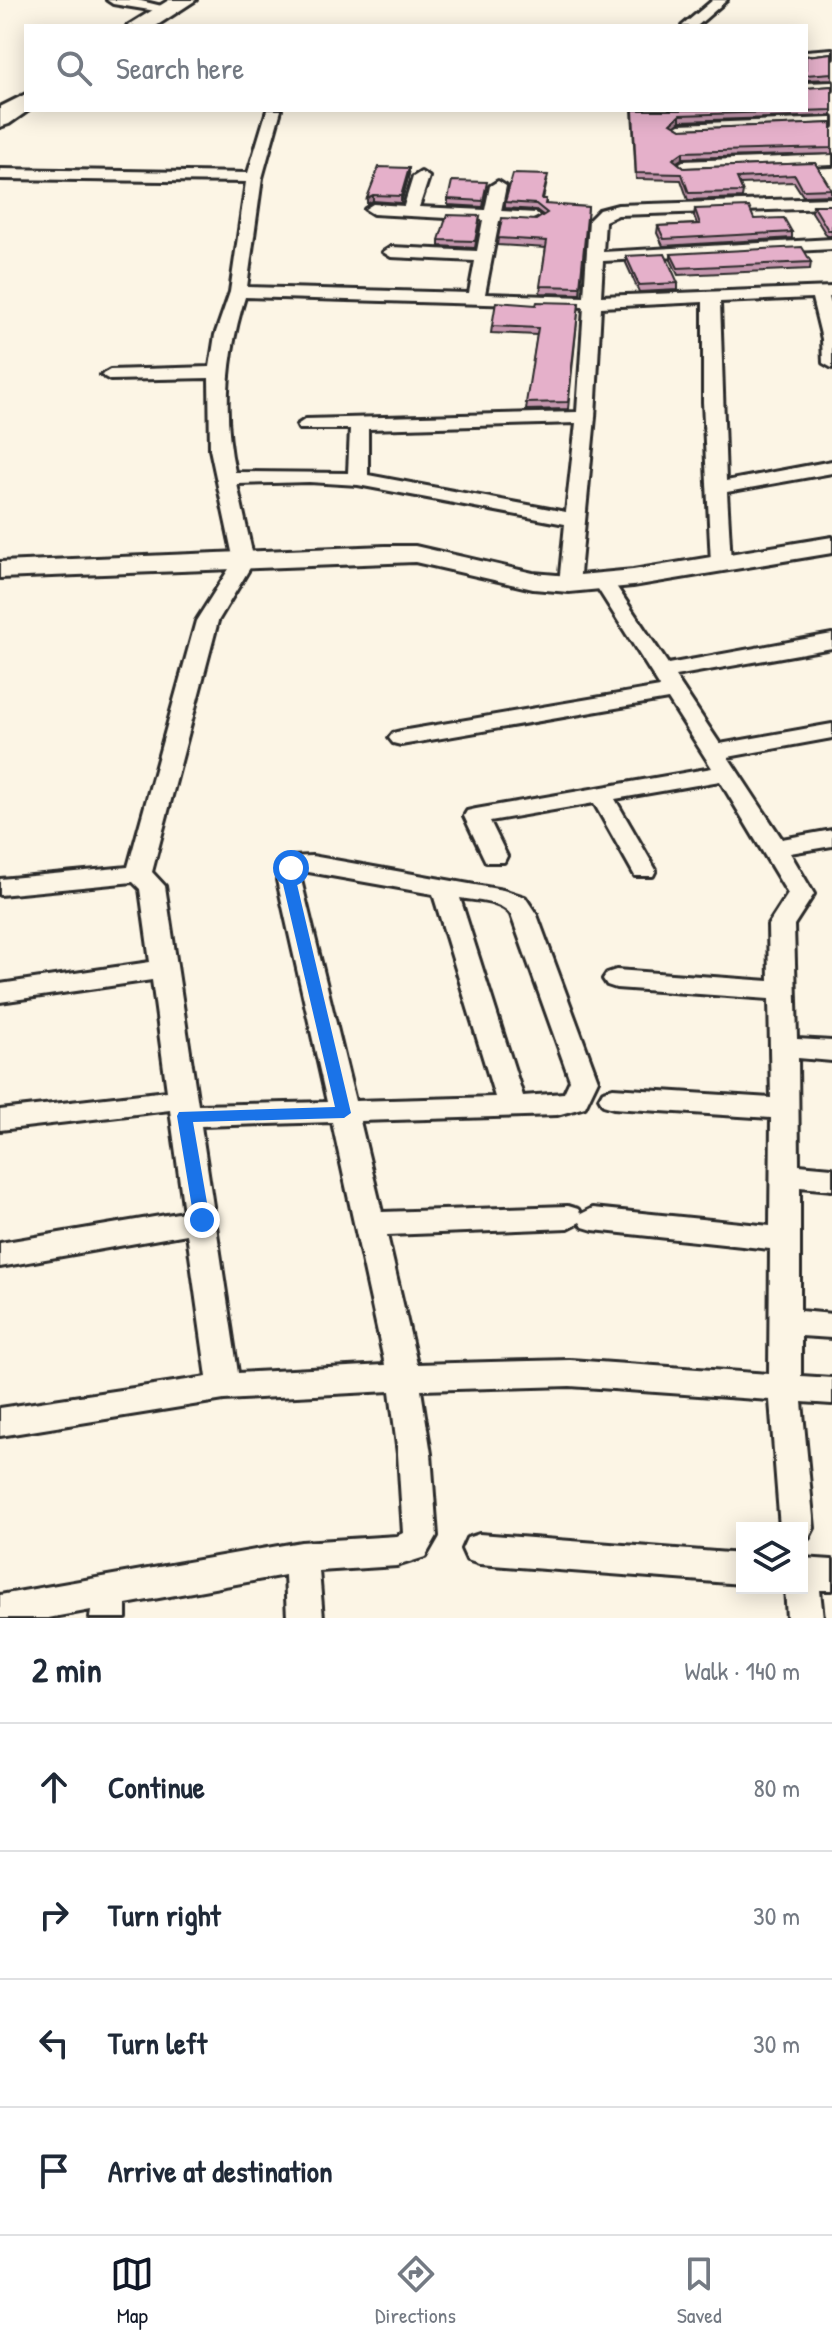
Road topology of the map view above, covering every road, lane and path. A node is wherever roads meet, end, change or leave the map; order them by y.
1 (113, 0) edge
2 (721, 0) edge
3 (176, 5) edge
4 (143, 24) edge
5 (691, 24) edge
6 (832, 53) edge
7 (808, 55) edge
8 (832, 86) edge
9 (808, 87) edge
10 (24, 102) edge
11 (273, 112) edge
12 (676, 112) edge
13 (0, 119) edge
14 (832, 122) edge
15 (682, 147) junction
16 (832, 160) edge
17 (0, 174) edge
18 (421, 177) dead end
19 (254, 178) junction
20 (683, 183) edge
21 (498, 186) dead end
22 (832, 203) edge
23 (373, 209) dead end
24 (410, 210) junction
25 (491, 214) junction
26 (536, 218) edge
27 (832, 244) edge
28 (391, 252) dead end
29 (483, 256) junction
30 (594, 257) junction
31 (238, 292) junction
32 (825, 292) edge
33 (476, 299) junction
34 (711, 299) junction
35 (591, 302) junction
36 (832, 339) edge
37 (832, 363) edge
38 (218, 372) junction
39 (110, 375) dead end
40 (586, 417) junction
41 (359, 424) junction
42 (306, 425) dead end
43 (832, 467) edge
44 (229, 478) junction
45 (358, 479) junction
46 (718, 488) junction
47 (576, 520) junction
48 (832, 545) edge
49 (244, 561) junction
50 (721, 563) junction
51 (0, 570) edge
52 (603, 581) junction
53 (569, 584) junction
54 (832, 641) edge
55 (667, 682) junction
56 (832, 731) edge
57 (401, 738) dead end
58 (711, 753) junction
59 (725, 773) junction
60 (601, 795) junction
61 (832, 838) edge
62 (775, 848) junction
63 (495, 856) dead end
64 (644, 870) dead end
65 (139, 874) junction
66 (0, 887) edge
67 (444, 887) junction
68 (164, 969) junction
69 (616, 979) dead end
70 (782, 991) junction
71 (0, 993) edge
72 (784, 1048) junction
73 (832, 1051) edge
74 (613, 1098) dead end
75 (512, 1106) junction
76 (183, 1108) junction
77 (785, 1109) junction
78 (344, 1113) junction
79 (0, 1120) edge
80 (785, 1175) junction
81 (832, 1179) edge
82 (202, 1220) junction
83 (370, 1224) junction
84 (785, 1239) junction
85 (0, 1255) edge
86 (785, 1322) junction
87 (832, 1326) edge
88 (406, 1377) junction
89 (224, 1387) junction
90 (785, 1387) junction
91 (832, 1391) edge
92 (0, 1422) edge
93 (796, 1522) edge
94 (479, 1549) dead end
95 (301, 1557) junction
96 (736, 1569) edge
97 (808, 1573) edge
98 (832, 1575) edge
99 (803, 1594) edge
100 (108, 1605) edge
101 (0, 1611) edge
102 (305, 1618) edge
103 (805, 1618) edge

1 - 3 street
2 - 5 street
3 - 4 highway
6 - 7 street
8 - 9 street
10 - 13 highway
11 - 19 street
12 - 15 street
14 - 15 street
15 - 16 street
15 - 20 street
17 - 19 street
18 - 24 street
19 - 31 street
21 - 25 street
22 - 30 street
23 - 24 street
24 - 25 street
25 - 26 street
25 - 29 street
27 - 30 street
28 - 29 street
29 - 33 street
30 - 35 street
31 - 33 street
31 - 38 street
32 - 34 street
32 - 36 street
33 - 35 street
34 - 35 street
34 - 46 street
35 - 40 street
36 - 37 street
38 - 39 street
38 - 44 street
40 - 41 street
40 - 47 street
41 - 42 street
41 - 45 street
43 - 46 street
44 - 45 street
44 - 49 street
45 - 47 street
46 - 50 street
47 - 53 street
48 - 50 street
49 - 51 street
49 - 53 street
49 - 65 street
50 - 52 street
52 - 53 street
52 - 55 street
54 - 55 street
55 - 57 street
55 - 58 street
56 - 58 street
58 - 59 street
59 - 60 street
59 - 62 street
60 - 63 street
60 - 64 street
61 - 62 street
62 - 70 street
65 - 66 street
65 - 68 street
67 - 75 street
67 - 75 street
67 - 78 street
68 - 71 street
68 - 76 street
69 - 70 street
70 - 72 street
72 - 73 street
72 - 77 street
74 - 77 street
75 - 78 street
76 - 78 street
76 - 79 street
76 - 82 street
77 - 80 street
78 - 83 street
80 - 81 street
80 - 84 street
82 - 85 street
82 - 89 street
83 - 84 street
83 - 88 street
84 - 86 street
86 - 87 street
86 - 90 street
88 - 89 street
88 - 90 street
88 - 95 street
89 - 92 street
90 - 91 street
90 - 93 street
94 - 96 street
95 - 100 street
95 - 102 street
97 - 98 street
99 - 103 street
100 - 101 street

